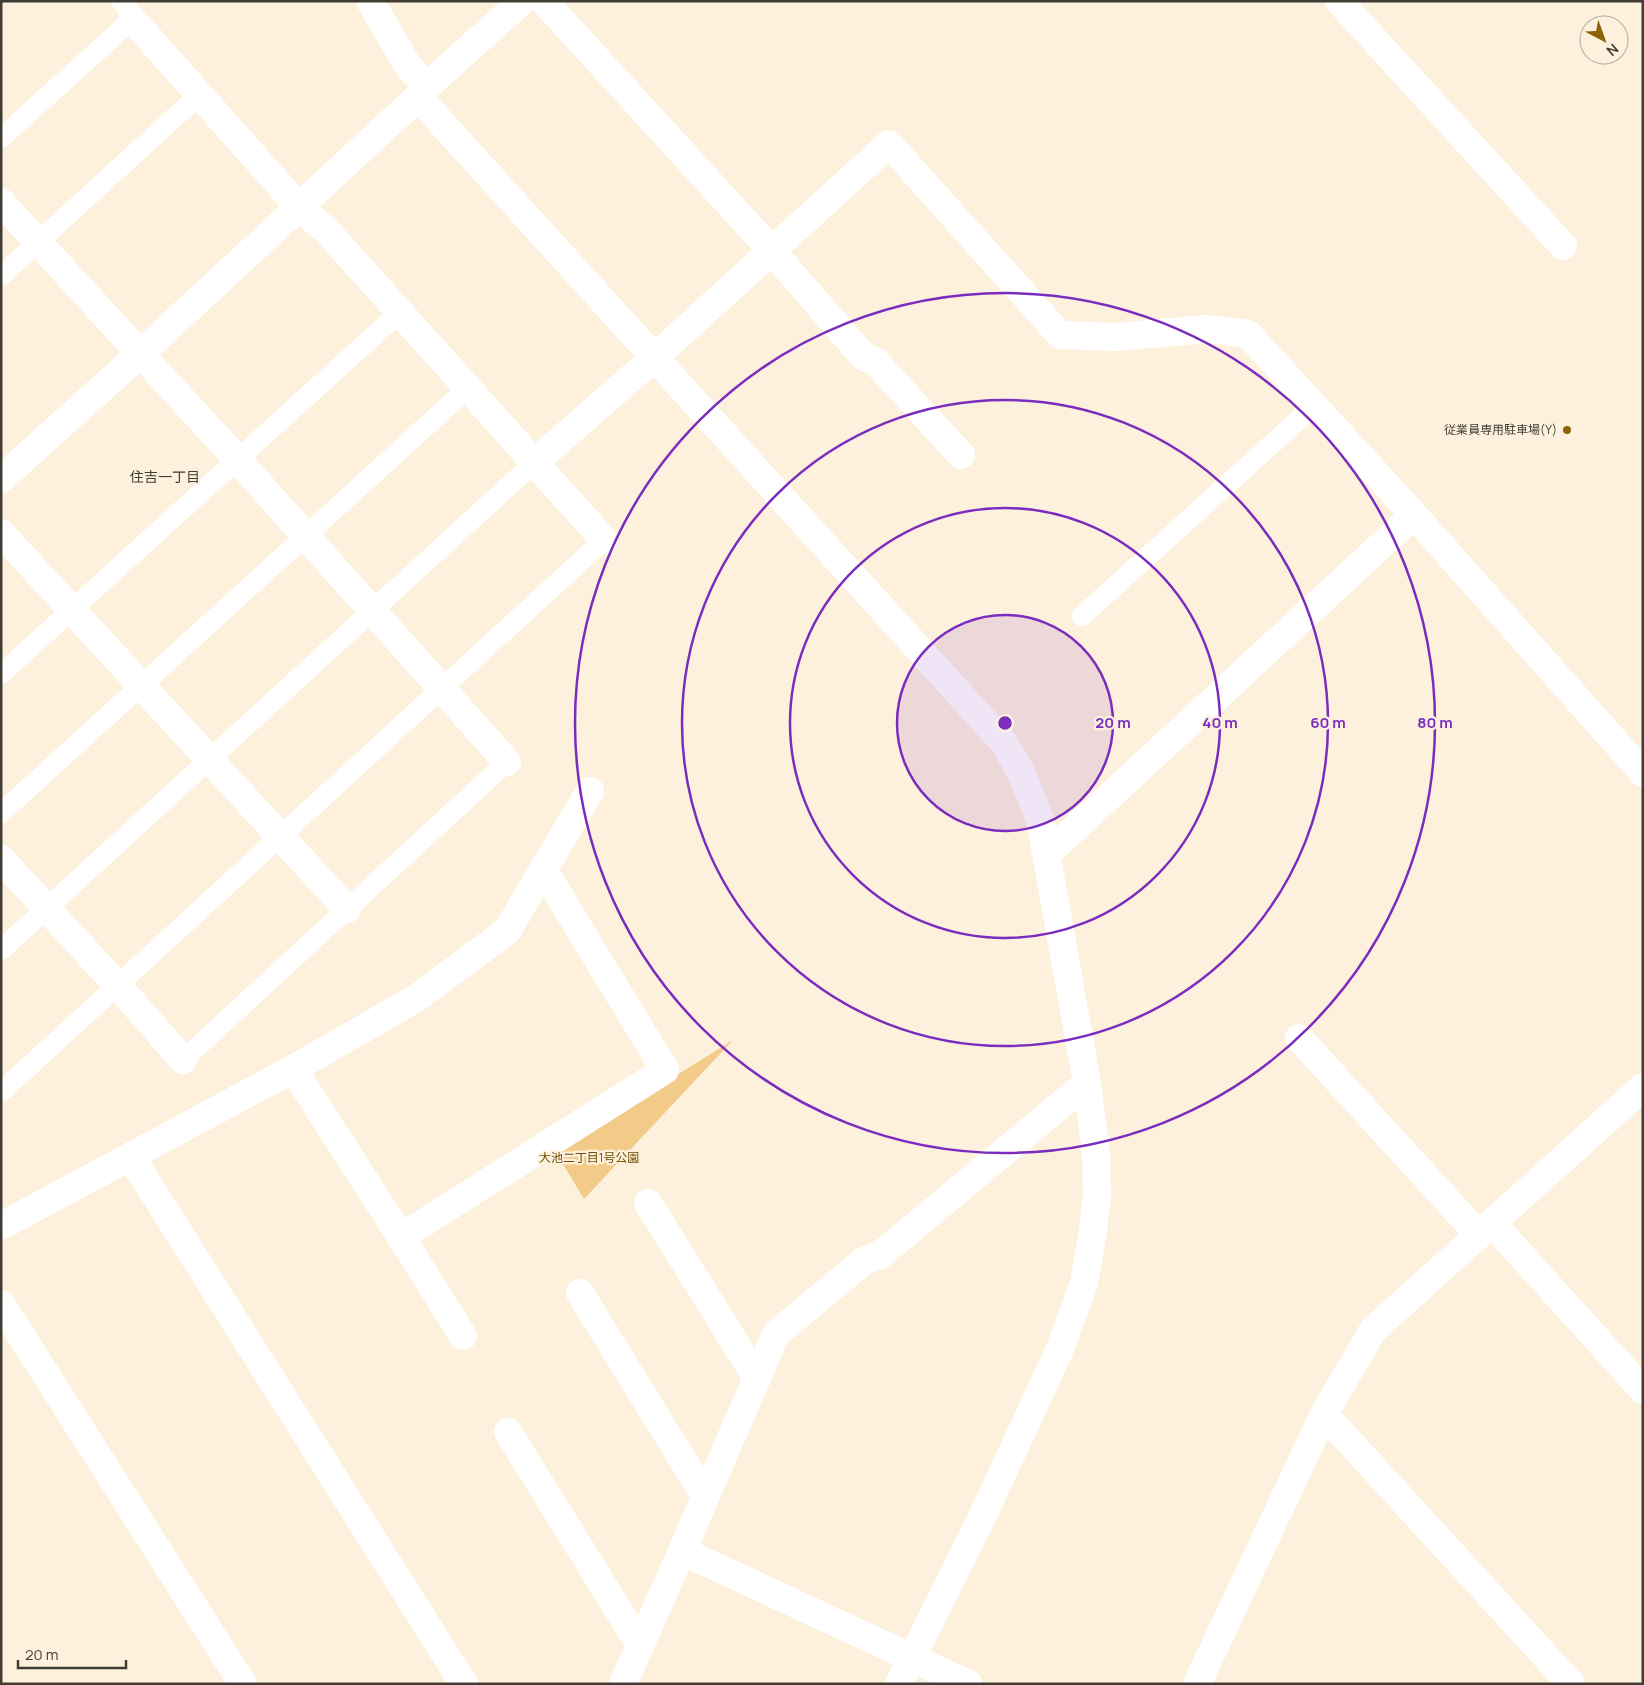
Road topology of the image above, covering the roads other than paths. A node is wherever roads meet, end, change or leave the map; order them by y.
1 (370, 1) edge
2 (522, 1) edge
3 (544, 1) edge
4 (1339, 1) edge
5 (126, 10) edge
6 (422, 92) junction
7 (199, 95) junction
8 (1, 138) edge
9 (1, 202) edge
10 (299, 207) junction
11 (38, 241) junction
12 (1563, 246) dead end
13 (772, 251) junction
14 (1, 276) edge
15 (400, 312) junction
16 (141, 354) junction
17 (655, 358) junction
18 (468, 388) junction
19 (1314, 406) junction
20 (961, 455) dead end
21 (237, 459) junction
22 (535, 462) junction
23 (1, 479) edge
24 (1414, 514) junction
25 (1, 533) edge
26 (305, 535) junction
27 (604, 540) joint
28 (70, 609) junction
29 (372, 610) junction
30 (1082, 616) dead end
31 (1, 674) edge
32 (142, 684) junction
33 (442, 688) junction
34 (210, 759) junction
35 (507, 762) joint
36 (1643, 773) edge
37 (590, 790) dead end
38 (1, 813) edge
39 (281, 836) junction
40 (1047, 854) junction
41 (1, 859) edge
42 (544, 869) junction
43 (47, 908) junction
44 (348, 908) junction
45 (1, 950) edge
46 (118, 986) junction
47 (1299, 1038) dead end
48 (182, 1060) joint
49 (293, 1069) junction
50 (1086, 1083) junction
51 (1643, 1087) edge
52 (1, 1092) edge
53 (131, 1157) junction
54 (648, 1203) dead end
55 (1, 1226) edge
56 (1485, 1229) junction
57 (401, 1237) junction
58 (580, 1293) dead end
59 (1, 1304) edge
60 (464, 1336) dead end
61 (757, 1378) junction
62 (1643, 1390) edge
63 (1324, 1414) junction
64 (508, 1432) dead end
65 (705, 1496) junction
66 (682, 1551) junction
67 (640, 1645) junction
68 (912, 1658) junction
69 (243, 1684) edge
70 (464, 1684) edge
71 (623, 1684) edge
72 (900, 1684) edge
73 (968, 1684) edge
74 (1197, 1684) edge
75 (1571, 1684) edge

1 - 6 street
2 - 6 street
3 - 13 street
4 - 12 street
5 - 7 street
5 - 8 lane
6 - 10 street
6 - 17 street
7 - 10 street
7 - 11 lane
9 - 11 street
10 - 15 street
10 - 16 street
11 - 14 lane
11 - 16 street
13 - 17 street
13 - 19 street
13 - 20 street
15 - 18 street
15 - 21 lane
16 - 21 street
16 - 23 street
17 - 22 street
17 - 40 street
18 - 22 street
18 - 26 lane
19 - 24 street
19 - 30 lane
21 - 26 street
21 - 28 lane
22 - 27 street
22 - 29 lane
24 - 36 street
24 - 40 street
25 - 28 street
26 - 29 street
26 - 32 lane
27 - 33 lane
28 - 31 lane
28 - 32 street
29 - 33 street
29 - 34 lane
32 - 34 street
32 - 38 lane
33 - 35 street
33 - 39 lane
34 - 39 street
34 - 43 lane
35 - 44 lane
37 - 42 street
39 - 44 street
39 - 46 lane
40 - 50 street
41 - 43 street
42 - 49 street
42 - 57 street
43 - 45 lane
43 - 46 street
44 - 48 lane
46 - 48 street
46 - 52 lane
47 - 56 street
49 - 53 street
49 - 57 street
50 - 61 street
50 - 68 street
51 - 56 street
53 - 55 street
53 - 70 street
54 - 61 street
56 - 62 street
56 - 63 street
57 - 60 street
58 - 65 street
59 - 69 street
61 - 65 street
63 - 74 street
63 - 75 street
64 - 67 street
65 - 66 street
66 - 67 street
66 - 68 street
67 - 71 street
68 - 72 street
68 - 73 street

